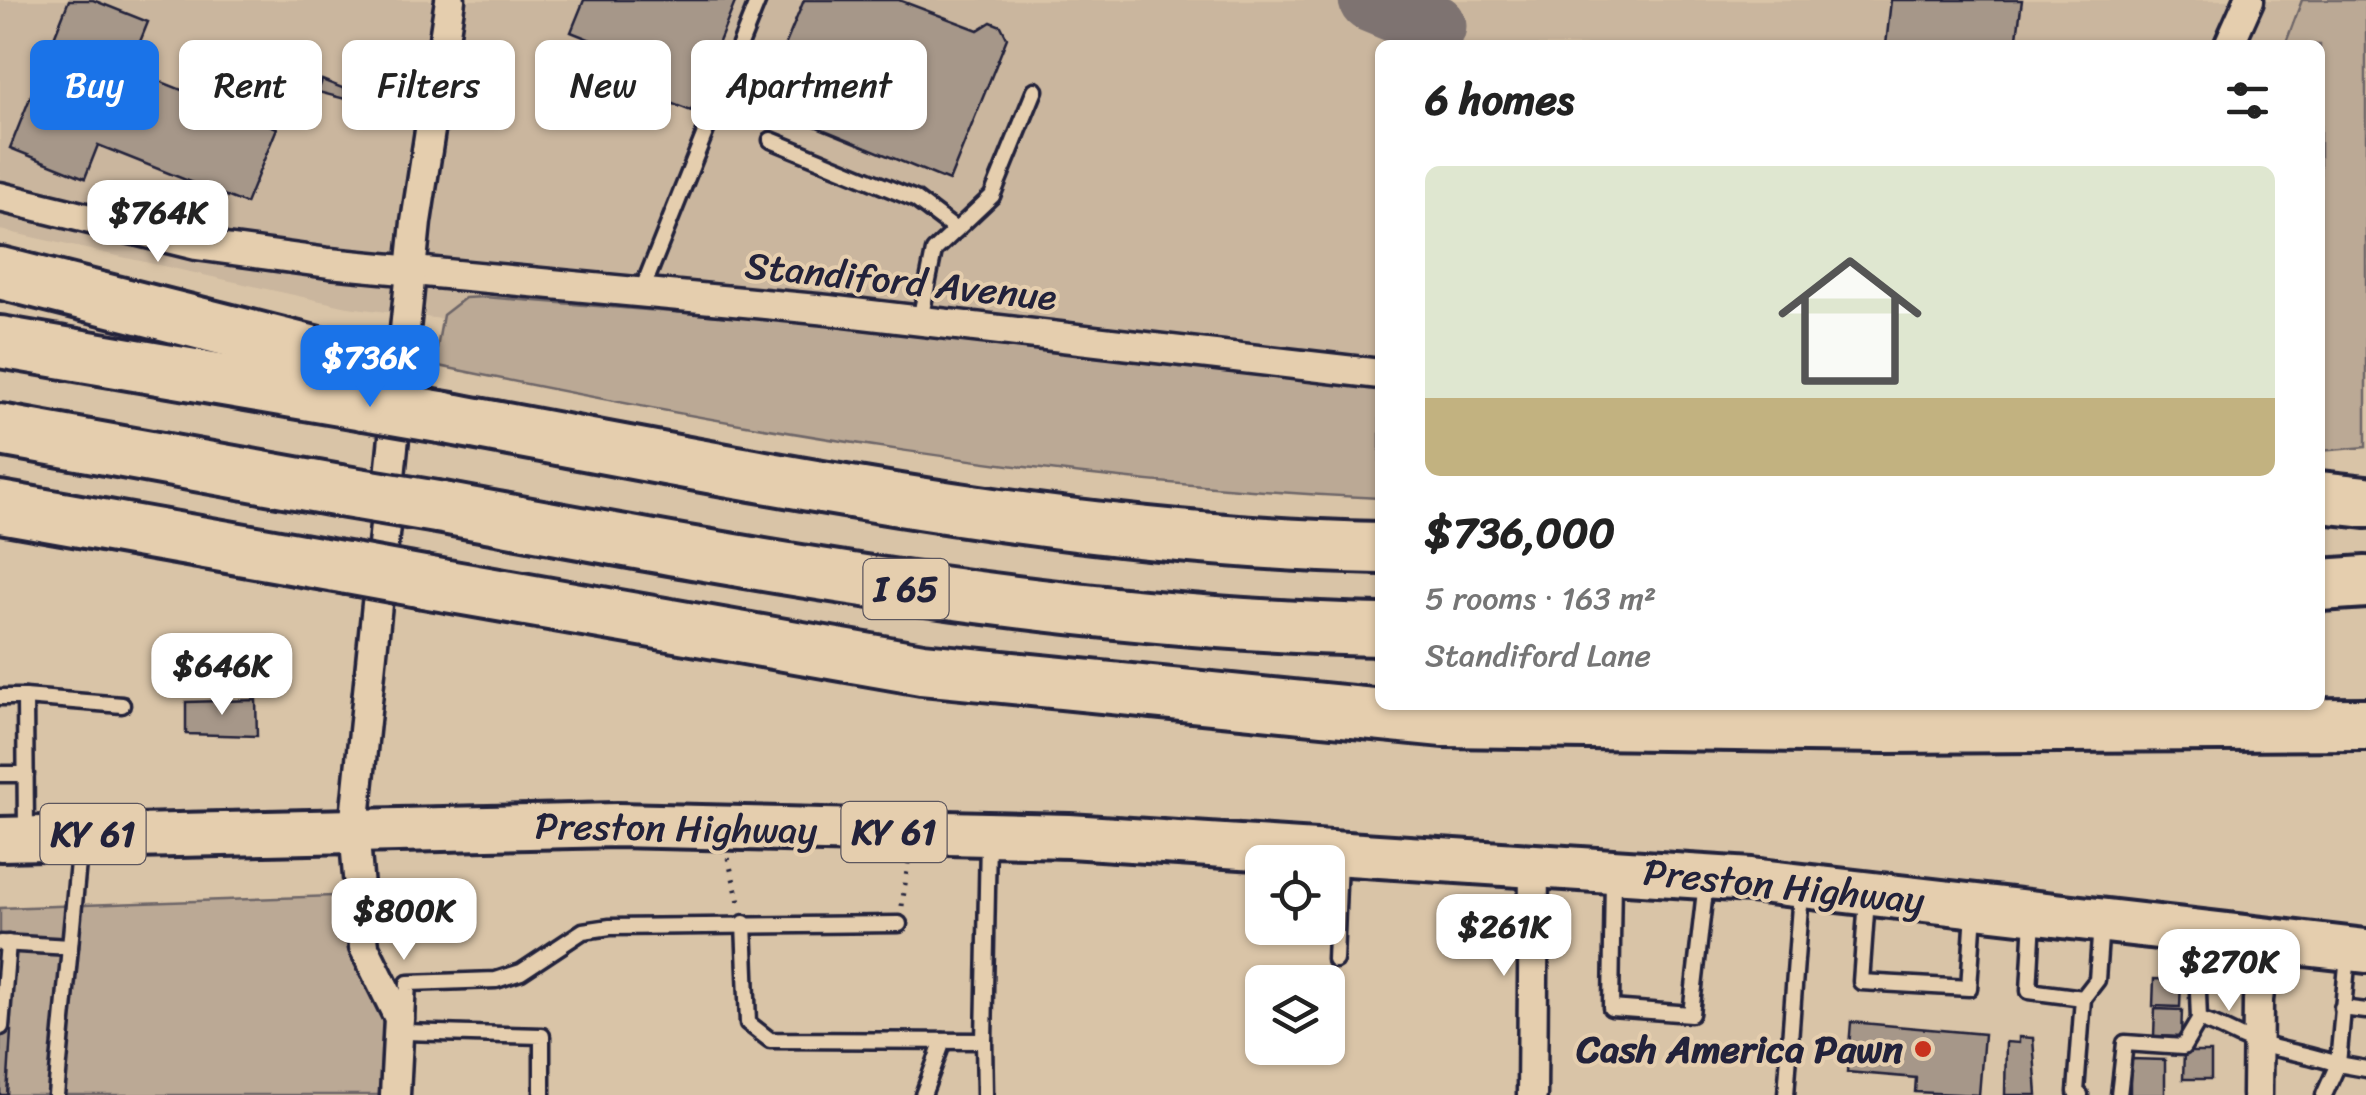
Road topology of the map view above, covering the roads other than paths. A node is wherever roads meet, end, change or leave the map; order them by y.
1 (450, 0) edge
2 (758, 0) edge
3 (2248, 0) edge
4 (2231, 40) edge
5 (1035, 90) dead end
6 (770, 140) dead end
7 (0, 198) edge
8 (956, 230) junction
9 (413, 272) junction
10 (0, 274) edge
11 (641, 292) junction
12 (920, 320) junction
13 (0, 342) edge
14 (1375, 373) edge
15 (364, 404) junction
16 (0, 430) edge
17 (0, 507) edge
18 (1375, 548) edge
19 (2366, 582) edge
20 (2325, 585) edge
21 (1375, 630) edge
22 (0, 697) edge
23 (26, 697) junction
24 (122, 705) dead end
25 (2366, 724) edge
26 (0, 774) edge
27 (26, 774) junction
28 (354, 829) junction
29 (988, 834) junction
30 (80, 835) junction
31 (13, 838) edge
32 (1245, 848) edge
33 (1345, 853) edge
34 (1534, 864) junction
35 (1613, 870) junction
36 (1707, 877) junction
37 (1802, 886) junction
38 (1867, 894) junction
39 (1974, 906) junction
40 (2033, 912) junction
41 (2101, 920) junction
42 (744, 923) junction
43 (899, 924) road end
44 (2196, 930) junction
45 (2266, 938) junction
46 (4, 943) edge
47 (1336, 945) edge
48 (70, 946) junction
49 (364, 947) junction
50 (2357, 950) edge
51 (1335, 960) dead end
52 (408, 983) junction
53 (2083, 998) junction
54 (2342, 1008) junction
55 (2366, 1012) edge
56 (2200, 1020) junction
57 (1, 1027) edge
58 (406, 1032) junction
59 (943, 1041) junction
60 (984, 1041) junction
61 (2258, 1044) junction
62 (2338, 1064) junction
63 (2366, 1069) edge
64 (56, 1095) edge
65 (398, 1095) edge
66 (542, 1095) edge
67 (923, 1095) edge
68 (985, 1095) edge
69 (1532, 1095) edge
70 (1786, 1095) edge
71 (2080, 1095) edge
72 (2119, 1095) edge
73 (2257, 1095) edge
74 (2324, 1095) edge

1 - 9 street
2 - 11 lane
3 - 4 street
5 - 8 lane
6 - 8 lane
7 - 9 street, Standiford Avenue
8 - 12 lane
9 - 11 street, Standiford Avenue
9 - 28 street
10 - 15 highway
11 - 12 street, Standiford Avenue
12 - 14 street, Standiford Avenue
13 - 15 highway, I 65
15 - 18 highway, I 65, bridge
16 - 21 highway, I 65, bridge
17 - 25 highway, bridge
19 - 20 highway
22 - 23 lane
23 - 24 lane
23 - 27 lane
26 - 27 lane
27 - 31 lane
28 - 29 main road, Preston Highway / KY 61
28 - 30 main road, Preston Highway / KY 61
28 - 49 street
29 - 32 main road, Preston Highway / KY 61
29 - 60 lane
30 - 31 main road, Preston Highway / KY 61
30 - 48 lane
33 - 34 main road, Preston Highway / KY 61
34 - 35 main road, Preston Highway / KY 61
34 - 69 street
35 - 36 main road, Preston Highway / KY 61
35 - 36 lane
36 - 37 main road, Preston Highway / KY 61
37 - 38 main road, Preston Highway / KY 61
37 - 70 lane
38 - 39 main road, Preston Highway / KY 61
38 - 39 lane
39 - 40 main road, Preston Highway / KY 61
40 - 41 main road, Preston Highway / KY 61
40 - 53 lane
41 - 44 main road, Preston Highway / KY 61
41 - 53 lane
42 - 43 lane
42 - 52 lane
42 - 59 lane
44 - 45 main road, Preston Highway / KY 61
44 - 56 lane
45 - 50 main road, Preston Highway / KY 61
45 - 61 street
46 - 48 lane
46 - 57 lane
47 - 51 lane
48 - 64 lane
49 - 52 lane
49 - 65 street
50 - 54 lane
52 - 58 lane
53 - 71 lane
54 - 55 lane
54 - 62 lane
56 - 61 lane
56 - 72 lane
58 - 65 lane
58 - 66 lane
59 - 60 lane
59 - 67 lane
60 - 68 lane
61 - 62 lane
61 - 73 street
62 - 63 lane
62 - 74 lane

